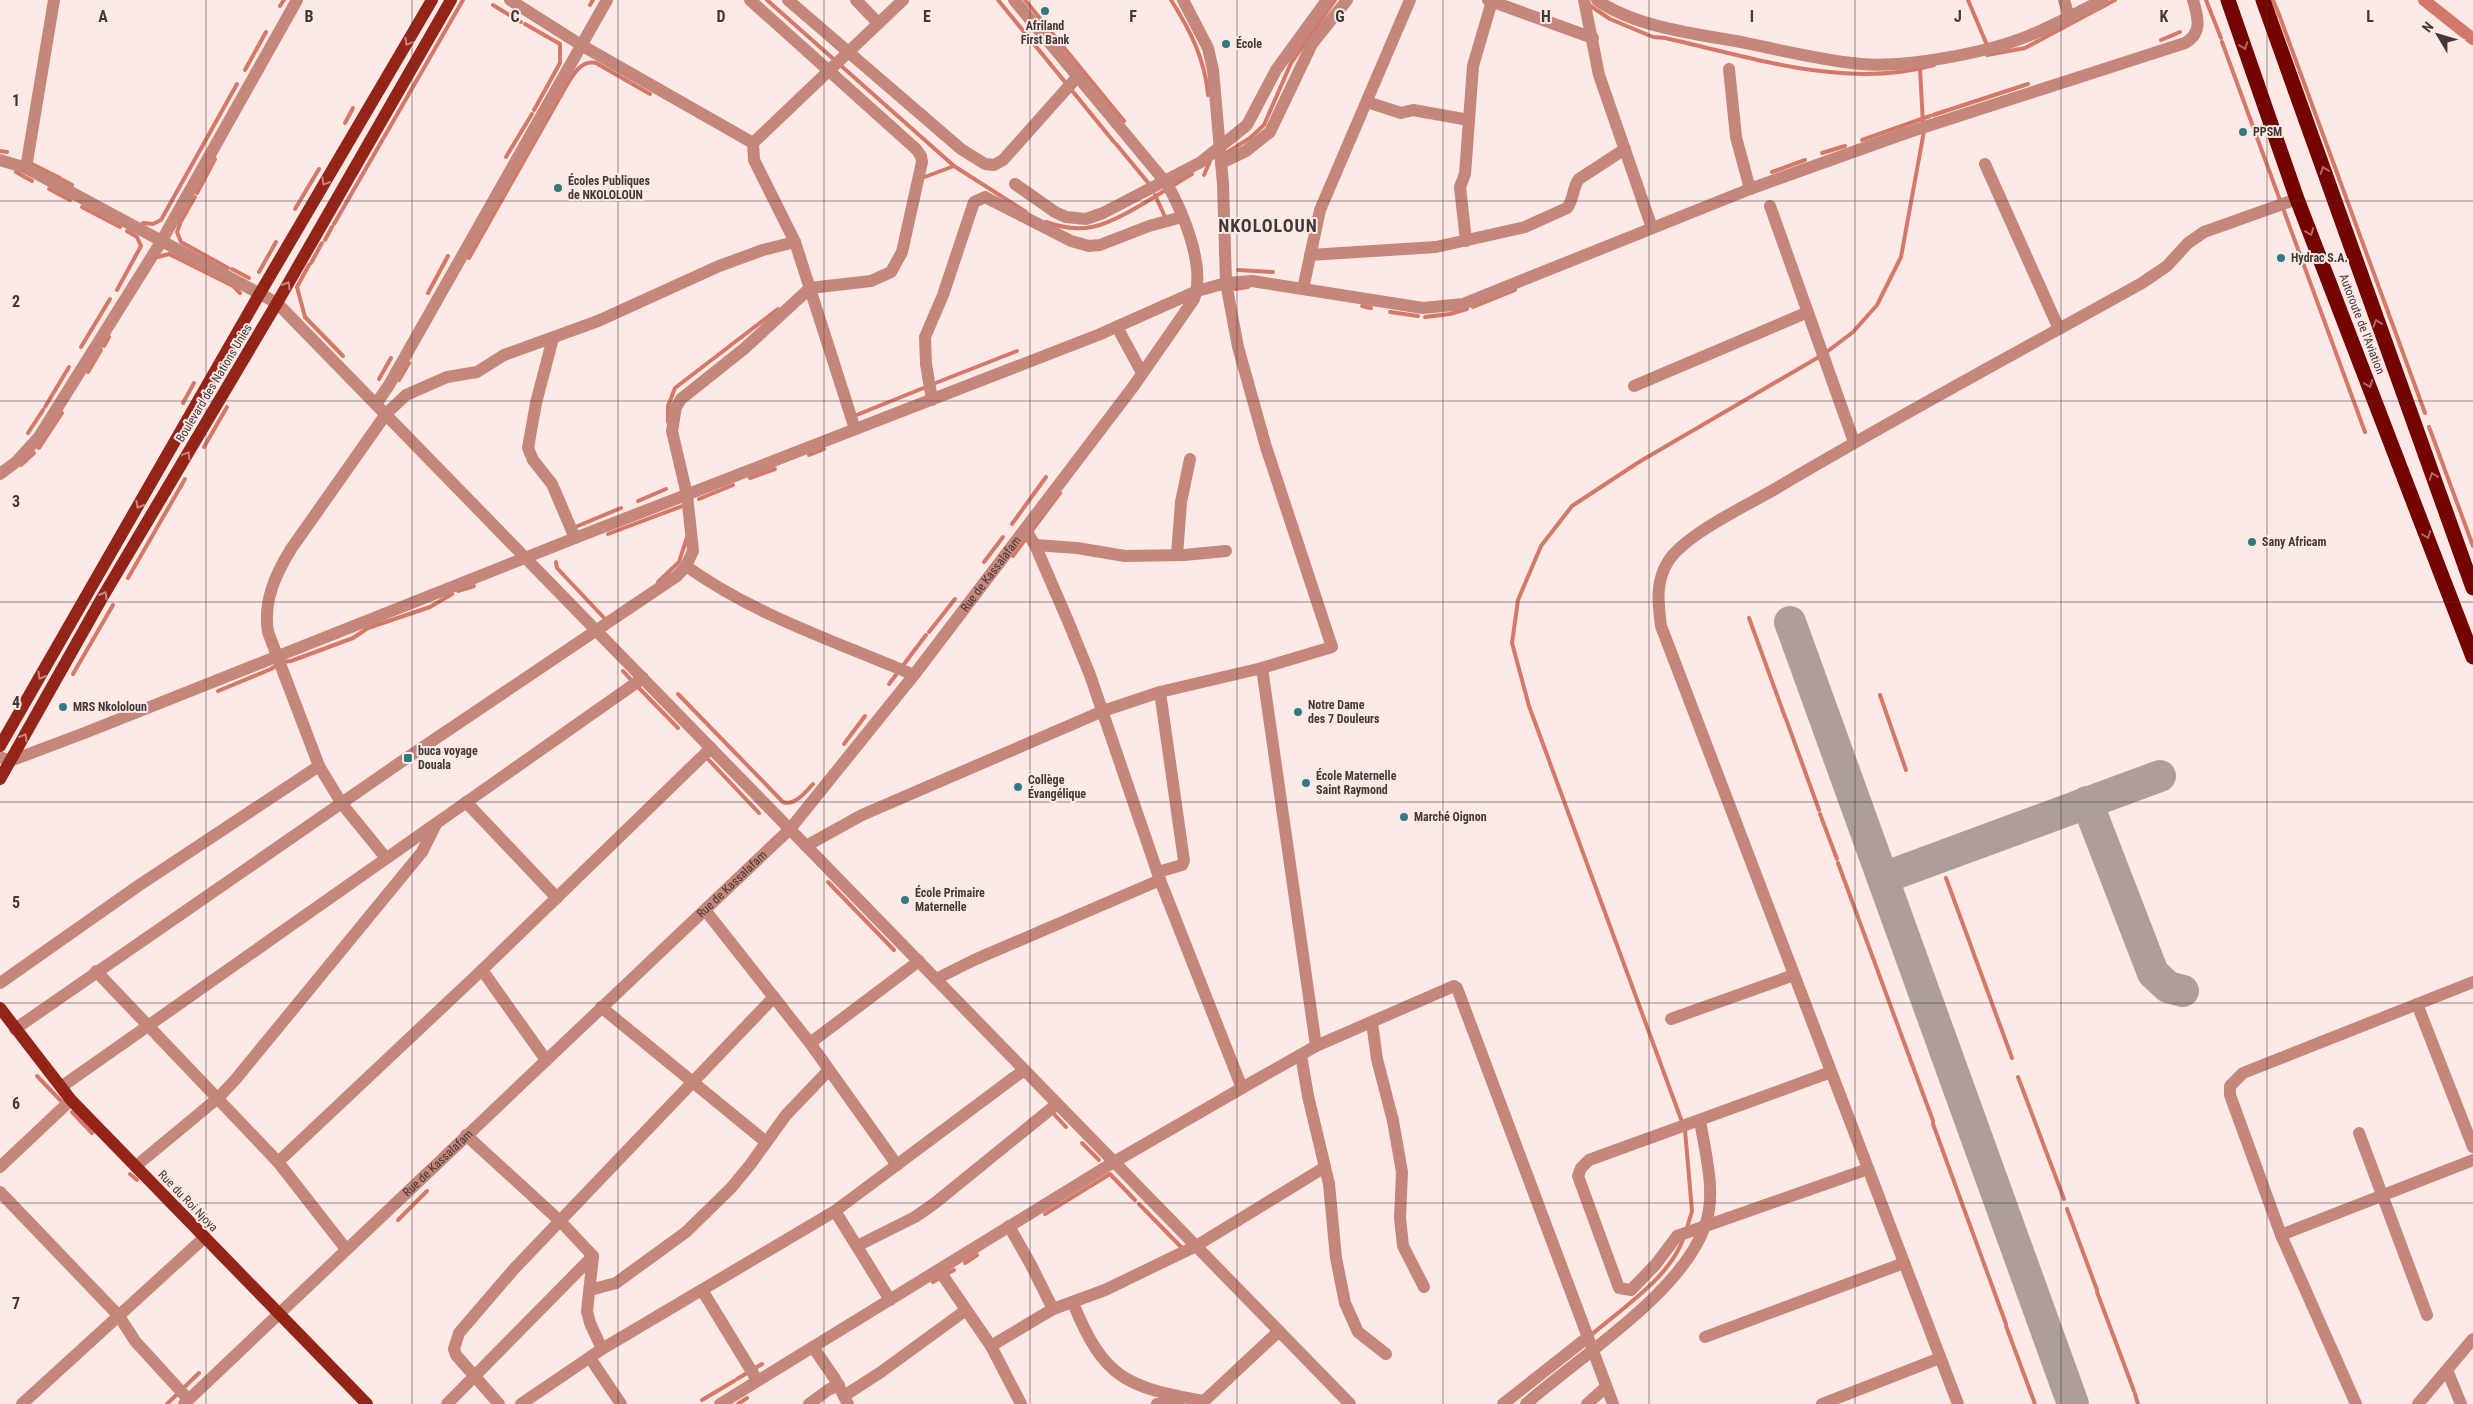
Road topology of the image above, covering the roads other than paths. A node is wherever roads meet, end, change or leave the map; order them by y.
1 (54, 0) edge
2 (297, 0) edge
3 (432, 0) edge
4 (451, 0) edge
5 (510, 0) edge
6 (607, 0) edge
7 (750, 0) edge
8 (788, 0) edge
9 (856, 0) edge
10 (903, 0) edge
11 (1014, 0) edge
12 (1183, 0) edge
13 (1327, 0) edge
14 (1347, 0) edge
15 (1410, 0) edge
16 (1584, 0) edge
17 (1597, 0) edge
18 (2064, 0) edge
19 (2103, 0) edge
20 (2194, 0) edge
21 (2228, 0) edge
22 (2263, 0) edge
23 (1490, 1) edge
24 (2069, 17) junction
25 (878, 23) junction
26 (1592, 38) junction
27 (581, 45) junction
28 (848, 52) junction
29 (1730, 69) dead end
30 (828, 71) junction
31 (1078, 76) junction
32 (1367, 102) junction
33 (1469, 120) junction
34 (752, 143) junction
35 (1220, 148) junction
36 (1625, 149) junction
37 (0, 160) edge
38 (1985, 164) dead end
39 (1221, 165) junction
40 (26, 168) junction
41 (1165, 182) junction
42 (1015, 184) dead end
43 (1750, 189) junction
44 (2298, 199) junction
45 (1770, 206) dead end
46 (1182, 216) junction
47 (1652, 228) junction
48 (1466, 241) junction
49 (161, 242) junction
50 (795, 242) junction
51 (1310, 255) junction
52 (1226, 284) junction
53 (810, 288) junction
54 (1303, 288) junction
55 (1197, 291) junction
56 (260, 293) junction
57 (277, 302) junction
58 (1808, 312) junction
59 (1117, 327) junction
60 (2059, 329) junction
61 (553, 338) junction
62 (1142, 373) junction
63 (1634, 386) dead end
64 (932, 400) junction
65 (376, 404) junction
66 (386, 414) junction
67 (855, 429) junction
68 (1854, 442) junction
69 (1190, 459) dead end
70 (0, 474) edge
71 (687, 495) junction
72 (1025, 529) junction
73 (575, 538) junction
74 (1035, 545) junction
75 (1226, 551) dead end
76 (1177, 555) junction
77 (526, 558) junction
78 (686, 566) junction
79 (2473, 588) edge
80 (597, 630) junction
81 (2473, 657) edge
82 (276, 658) junction
83 (51, 659) junction
84 (64, 666) junction
85 (1262, 668) junction
86 (914, 675) junction
87 (643, 678) junction
88 (1160, 692) junction
89 (1103, 711) junction
90 (0, 746) edge
91 (711, 748) junction
92 (5, 759) edge
93 (319, 766) junction
94 (0, 779) edge
95 (466, 802) junction
96 (342, 804) junction
97 (437, 822) junction
98 (790, 829) junction
99 (806, 846) junction
100 (386, 858) junction
101 (1159, 876) junction
102 (557, 898) junction
103 (705, 910) junction
104 (919, 961) junction
105 (482, 970) junction
106 (96, 971) junction
107 (1794, 975) junction
108 (936, 979) junction
109 (2473, 982) edge
110 (0, 984) edge
111 (774, 997) junction
112 (2417, 1004) junction
113 (0, 1008) edge
114 (601, 1008) junction
115 (1671, 1019) dead end
116 (1372, 1023) junction
117 (7, 1024) edge
118 (147, 1026) junction
119 (810, 1043) junction
120 (1316, 1046) junction
121 (1302, 1055) junction
122 (546, 1060) junction
123 (829, 1070) junction
124 (1024, 1070) junction
125 (1831, 1072) junction
126 (692, 1082) junction
127 (61, 1087) junction
128 (1242, 1088) junction
129 (218, 1098) junction
130 (71, 1100) junction
131 (1058, 1104) junction
132 (1697, 1121) junction
133 (2359, 1133) dead end
134 (466, 1135) junction
135 (766, 1142) junction
136 (2473, 1147) edge
137 (2473, 1160) edge
138 (278, 1162) junction
139 (1114, 1162) junction
140 (897, 1165) junction
141 (136, 1166) junction
142 (0, 1167) edge
143 (1325, 1167) junction
144 (1868, 1169) junction
145 (0, 1192) edge
146 (2382, 1196) junction
147 (836, 1211) junction
148 (561, 1222) junction
149 (1009, 1226) junction
150 (1702, 1227) junction
151 (2281, 1235) junction
152 (205, 1237) junction
153 (857, 1246) junction
154 (1196, 1246) junction
155 (346, 1249) junction
156 (593, 1256) junction
157 (1904, 1263) junction
158 (939, 1270) junction
159 (1424, 1287) dead end
160 (590, 1290) junction
161 (702, 1290) junction
162 (890, 1300) junction
163 (1073, 1303) junction
164 (1053, 1309) junction
165 (966, 1310) junction
166 (279, 1313) junction
167 (2427, 1315) dead end
168 (118, 1316) junction
169 (1279, 1332) junction
170 (1588, 1337) junction
171 (1706, 1337) dead end
172 (2473, 1339) edge
173 (991, 1346) junction
174 (813, 1348) junction
175 (602, 1349) junction
176 (1592, 1350) junction
177 (1386, 1354) dead end
178 (590, 1358) junction
179 (1940, 1358) junction
180 (2447, 1370) junction
181 (474, 1377) junction
182 (757, 1380) junction
183 (1606, 1387) junction
184 (843, 1395) edge
185 (190, 1400) edge
186 (1199, 1401) edge
187 (22, 1404) edge
188 (367, 1404) edge
189 (448, 1404) edge
190 (499, 1404) edge
191 (521, 1404) edge
192 (621, 1404) edge
193 (720, 1404) edge
194 (809, 1404) edge
195 (1021, 1404) edge
196 (1157, 1404) edge
197 (1350, 1404) edge
198 (1503, 1404) edge
199 (1526, 1404) edge
200 (1587, 1404) edge
201 (1613, 1404) edge
202 (1822, 1404) edge
203 (1958, 1404) edge
204 (2356, 1404) edge
205 (2418, 1404) edge
206 (2461, 1404) edge

1 - 40 street
2 - 49 street
3 -> 56 main road, Boulevard des Nations Unies
57 -> 4 main road, Boulevard des Nations Unies
5 - 27 street
6 - 27 street
7 - 30 street
8 - 28 street
9 - 25 street
10 - 25 street
11 - 31 street
12 - 35 street
13 - 35 street
14 - 39 street
15 - 32 street
16 - 26 street
17 - 24 street
18 - 24 street
19 - 24 street
20 - 43 street
21 -> 44 highway, Autoroute de l'Aviation
79 -> 22 highway, Autoroute de l'Aviation
23 - 26 street
23 - 33 street
25 - 28 street
26 - 36 street
27 - 34 street
27 - 65 street
28 - 30 street
28 - 31 street
29 - 43 street
30 - 34 street
30 - 53 street
31 - 41 street
32 - 33 street
32 - 51 street
33 - 48 street
34 - 50 street
35 - 39 street
35 - 41 street
36 - 47 street
36 - 48 street
37 - 40 street
38 - 60 street
39 - 52 street
40 - 49 street
41 - 42 street
41 - 46 street
43 - 47 street
44 - 60 street
44 -> 81 highway, Autoroute de l'Aviation
45 - 58 street
46 - 55 street
46 - 64 street
47 - 54 street
48 - 51 street
49 - 56 street
49 - 70 street
50 - 53 street
50 - 61 street
51 - 54 street
52 - 54 street
52 - 55 street
52 - 85 street
53 - 67 street
53 - 71 street
55 - 59 street
55 - 62 street, Rue de Kassalafam
56 - 57 street
56 -> 83 main road, Boulevard des Nations Unies
57 - 65 street
84 -> 57 main road, Boulevard des Nations Unies
58 - 63 street
58 - 68 street
59 - 62 street
59 - 64 street
60 - 68 street
61 - 66 street
61 - 73 street
62 - 72 street, Rue de Kassalafam
64 - 67 street
65 - 66 street
66 - 77 street
66 - 82 street
67 - 71 street
68 - 107 street
69 - 76 street
71 - 73 street
71 - 78 street
72 - 74 street
72 - 86 street, Rue de Kassalafam
73 - 77 street
74 - 76 street
74 - 89 street
75 - 76 street
77 - 80 street
77 - 82 street
78 - 80 street
78 - 86 street
80 - 87 street
80 - 96 street
82 - 92 street
82 - 93 street
83 - 84 main road
83 -> 90 main road, Boulevard des Nations Unies
92 -> 84 main road, Boulevard des Nations Unies
85 - 88 street
85 - 120 street
86 - 98 street, Rue de Kassalafam
87 - 91 street
87 - 95 street
88 - 89 street
88 - 101 street
89 - 99 street
89 - 101 street
91 - 98 street
91 - 102 street
92 - 94 main road, Boulevard des Nations Unies
93 - 96 street
93 - 110 street
95 - 97 street
95 - 102 street
96 - 100 street
96 - 106 street
97 - 100 street
97 - 129 street
98 - 99 street
98 - 103 street, Rue de Kassalafam
99 - 104 street
100 - 118 street
101 - 108 street
101 - 128 street
102 - 105 street
103 - 111 street
103 - 114 street, Rue de Kassalafam
104 - 108 street
104 - 119 street
105 - 122 street
105 - 138 street
106 - 117 street
106 - 118 street
107 - 115 street
107 - 125 street
108 - 124 street
109 - 112 street
111 - 119 street
111 - 126 street
112 - 136 street
112 - 151 street
113 - 117 main road, Rue du Roi Njoya
114 - 122 street, Rue de Kassalafam
114 - 126 street
116 - 120 street
116 - 159 street
116 - 170 street
117 - 127 main road, Rue du Roi Njoya
118 - 127 street
118 - 129 street
119 - 123 street
120 - 121 street
121 - 128 street
121 - 143 street
122 - 134 street, Rue de Kassalafam
123 - 135 street
123 - 140 street
124 - 131 street
124 - 140 street
125 - 132 street
125 - 144 street
126 - 135 street
126 - 148 street
127 - 130 main road, Rue du Roi Njoya
128 - 139 street
129 - 138 street
129 - 141 street
130 - 141 main road, Rue du Roi Njoya
130 - 142 street
131 - 139 street
131 - 153 street
132 - 150 street
132 - 150 street
133 - 146 street
134 - 148 street
134 - 155 street, Rue de Kassalafam
135 - 160 street
137 - 146 street
138 - 155 street
139 - 149 street
139 - 154 street
140 - 147 street
141 - 152 main road, Rue du Roi Njoya
143 - 154 street
143 - 177 street
144 - 150 street
144 - 157 street
145 - 168 street
146 - 151 street
146 - 167 street
147 - 153 street
147 - 161 street
148 - 156 street
148 - 181 street
149 - 158 street
149 - 164 street
150 - 176 street
151 - 204 street
152 - 166 main road, Rue du Roi Njoya
152 - 168 street
153 - 162 street
154 - 163 street
154 - 169 street
155 - 166 street, Rue de Kassalafam
156 - 160 street
156 - 181 street
157 - 171 street
157 - 179 street
158 - 162 street
158 - 165 street
160 - 175 street
161 - 175 street
161 - 182 street
162 - 174 street
163 - 164 street
163 - 186 street
164 - 173 street
165 - 173 street
165 - 184 street
166 - 185 street, Rue de Kassalafam
166 - 188 main road, Rue du Roi Njoya
168 - 185 street
168 - 187 street
169 - 186 street
169 - 197 street
170 - 176 street
170 - 198 street
172 - 180 street
173 - 195 street
174 - 182 street
174 - 184 street
175 - 178 street
176 - 183 street
176 - 199 street
178 - 191 street
178 - 192 street
179 - 202 street
179 - 203 street
180 - 205 street
180 - 206 street
181 - 189 street
181 - 190 street
182 - 193 street
183 - 200 street
183 - 201 street
184 - 194 street
186 - 196 street

